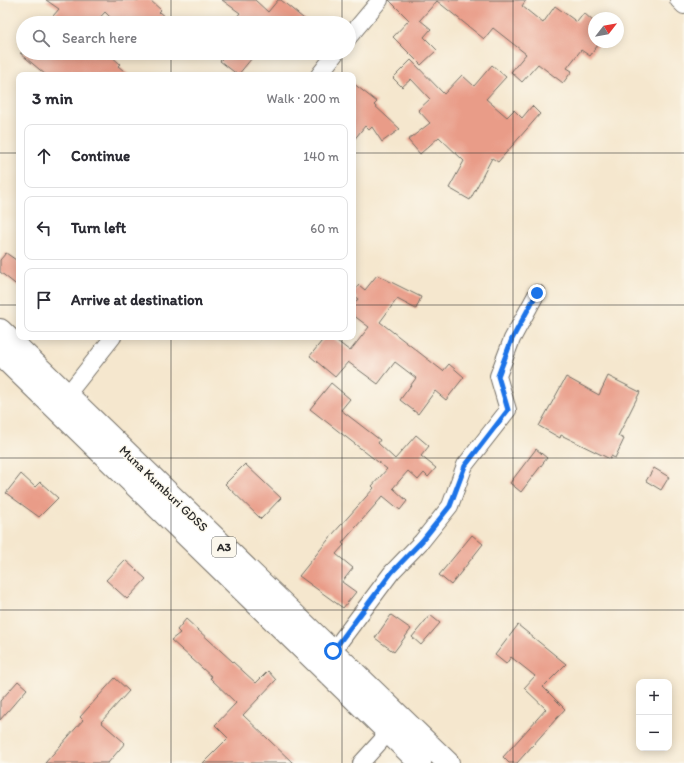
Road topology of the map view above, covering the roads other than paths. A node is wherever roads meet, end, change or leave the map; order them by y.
1 (380, 0) edge
2 (678, 0) edge
3 (684, 6) edge
4 (356, 29) edge
5 (331, 60) edge
6 (321, 72) edge
7 (537, 293) dead end
8 (0, 330) edge
9 (111, 340) edge
10 (0, 354) edge
11 (67, 395) junction
12 (333, 651) junction
13 (389, 732) junction
14 (361, 763) edge
15 (420, 763) edge
16 (448, 763) edge

1 - 4 street
2 - 3 street
5 - 6 street
7 - 12 street
8 - 11 highway, Muna Kumburi GDSS / A3
9 - 11 street
10 - 13 highway, Muna Kumburi GDSS / A3
11 - 12 highway, Muna Kumburi GDSS / A3
12 - 16 highway, Muna Kumburi GDSS / A3
13 - 14 street
13 - 15 highway, Muna Kumburi GDSS / A3

